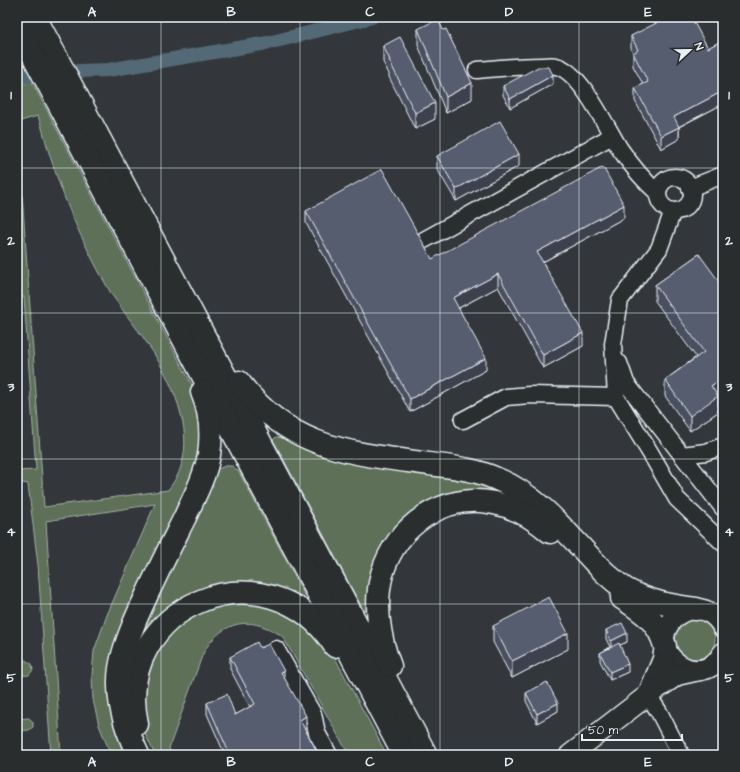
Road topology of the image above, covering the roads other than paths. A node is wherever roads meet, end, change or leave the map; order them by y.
1 (35, 17) edge
2 (17, 25) edge
3 (477, 70) dead end
4 (612, 136) junction
5 (723, 175) edge
6 (690, 188) junction
7 (658, 193) junction
8 (673, 211) junction
9 (146, 225) junction
10 (424, 240) dead end
11 (168, 310) junction
12 (613, 344) junction
13 (616, 397) junction
14 (463, 420) dead end
15 (723, 446) edge
16 (682, 456) junction
17 (723, 508) edge
18 (723, 543) edge
19 (708, 612) edge
20 (723, 627) edge
21 (666, 646) junction
22 (276, 649) dead end
23 (715, 661) edge
24 (648, 695) junction
25 (138, 755) edge
26 (148, 755) edge
27 (329, 755) edge
28 (399, 755) edge
29 (404, 755) edge
30 (426, 755) edge
31 (433, 755) edge
32 (570, 755) edge
33 (681, 755) edge

1 - 9 highway
2 - 11 highway
3 - 4 street
4 - 7 street
4 - 10 street
5 - 6 street
6 - 7 street
6 - 8 street
7 - 8 street
8 - 12 street
9 - 19 highway
9 - 30 highway
11 - 25 highway
11 - 29 highway
12 - 13 street
12 - 16 street
13 - 14 street
13 - 18 street
15 - 16 street
16 - 17 street
19 - 20 main road
19 - 21 main road
21 - 23 main road
21 - 24 main road
21 - 31 highway
22 - 27 street
23 - 24 main road
24 - 32 main road
24 - 33 street
26 - 28 highway

